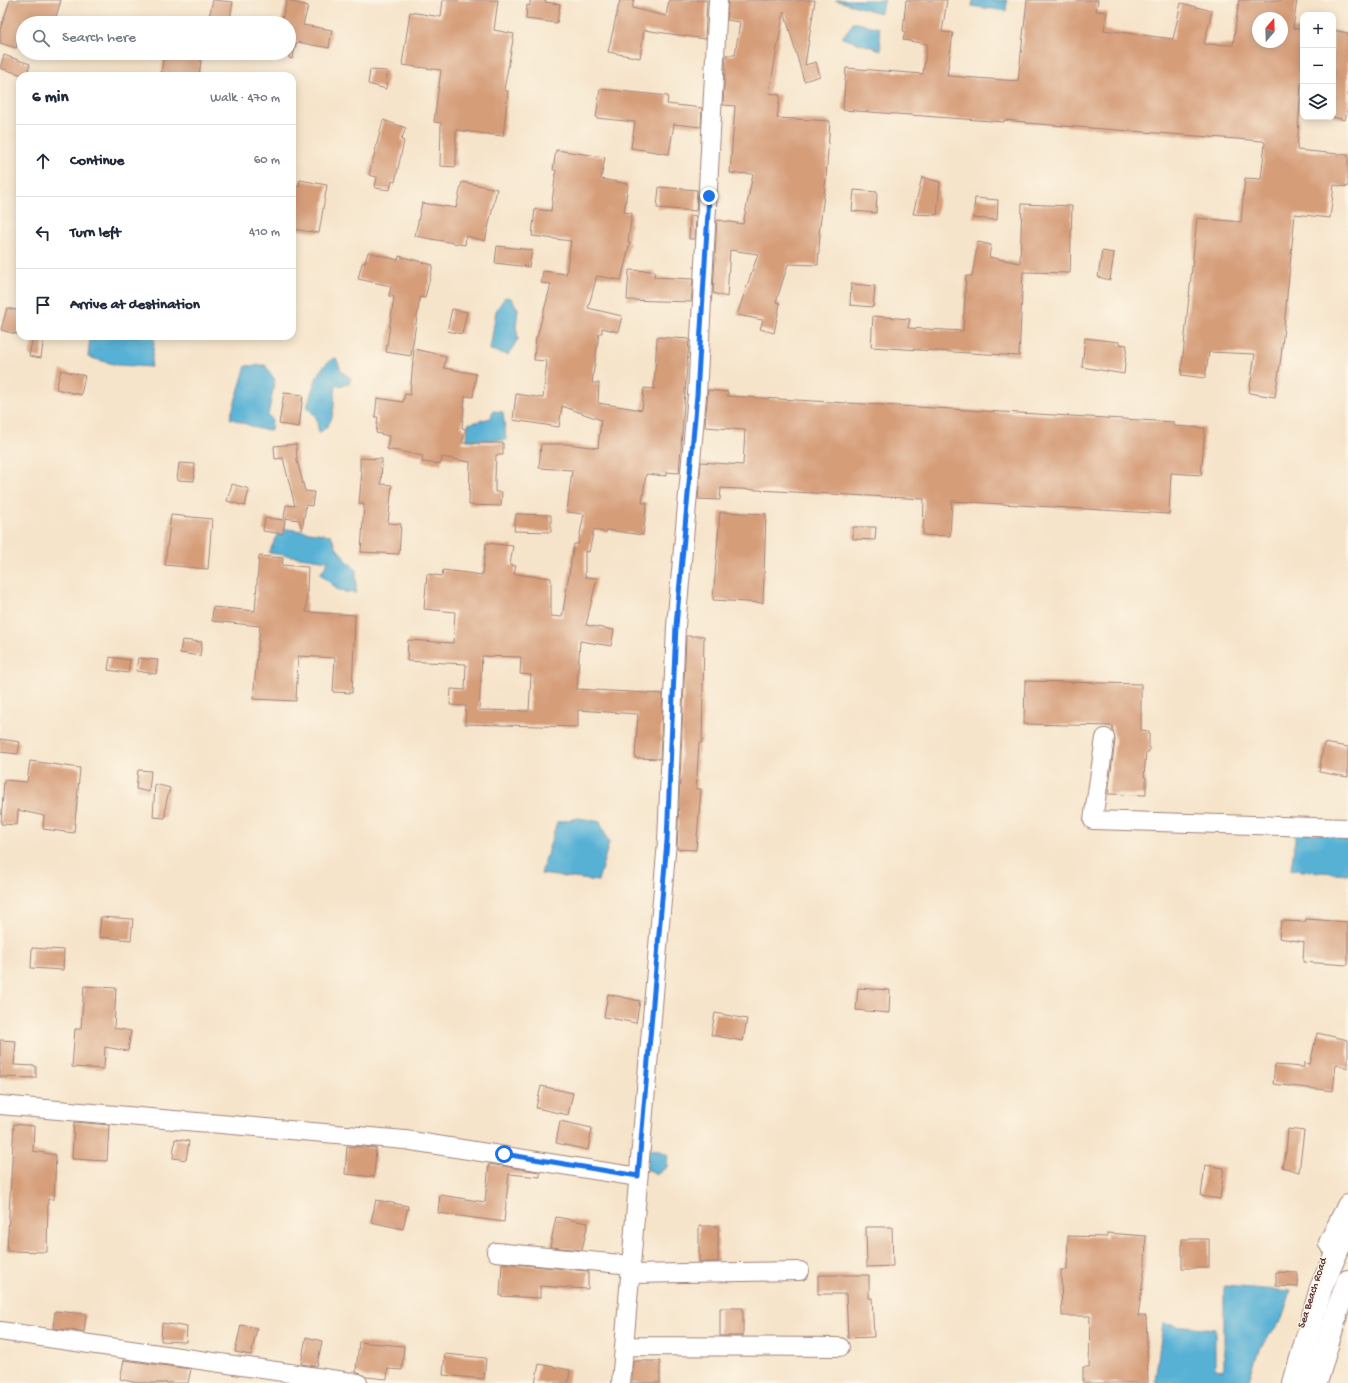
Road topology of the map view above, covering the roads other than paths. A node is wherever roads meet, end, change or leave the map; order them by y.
1 (718, 0) edge
2 (1105, 738) dead end
3 (1348, 828) edge
4 (0, 1105) edge
5 (638, 1176) junction
6 (1348, 1206) edge
7 (1348, 1226) edge
8 (496, 1252) dead end
9 (1348, 1256) edge
10 (630, 1270) junction
11 (800, 1271) dead end
12 (1348, 1281) edge
13 (0, 1331) edge
14 (624, 1346) junction
15 (840, 1347) dead end
16 (358, 1383) edge
17 (621, 1383) edge
18 (1285, 1383) edge
19 (1294, 1383) edge
20 (1308, 1383) edge
21 (1316, 1383) edge

1 - 5 street
2 - 3 street
4 - 5 street
5 - 10 street
6 - 18 main road, Sea Beach Road
7 - 19 main road
8 - 10 street
9 - 20 main road
10 - 11 street
10 - 14 street
12 - 21 main road
13 - 16 street
14 - 15 street
14 - 17 street

